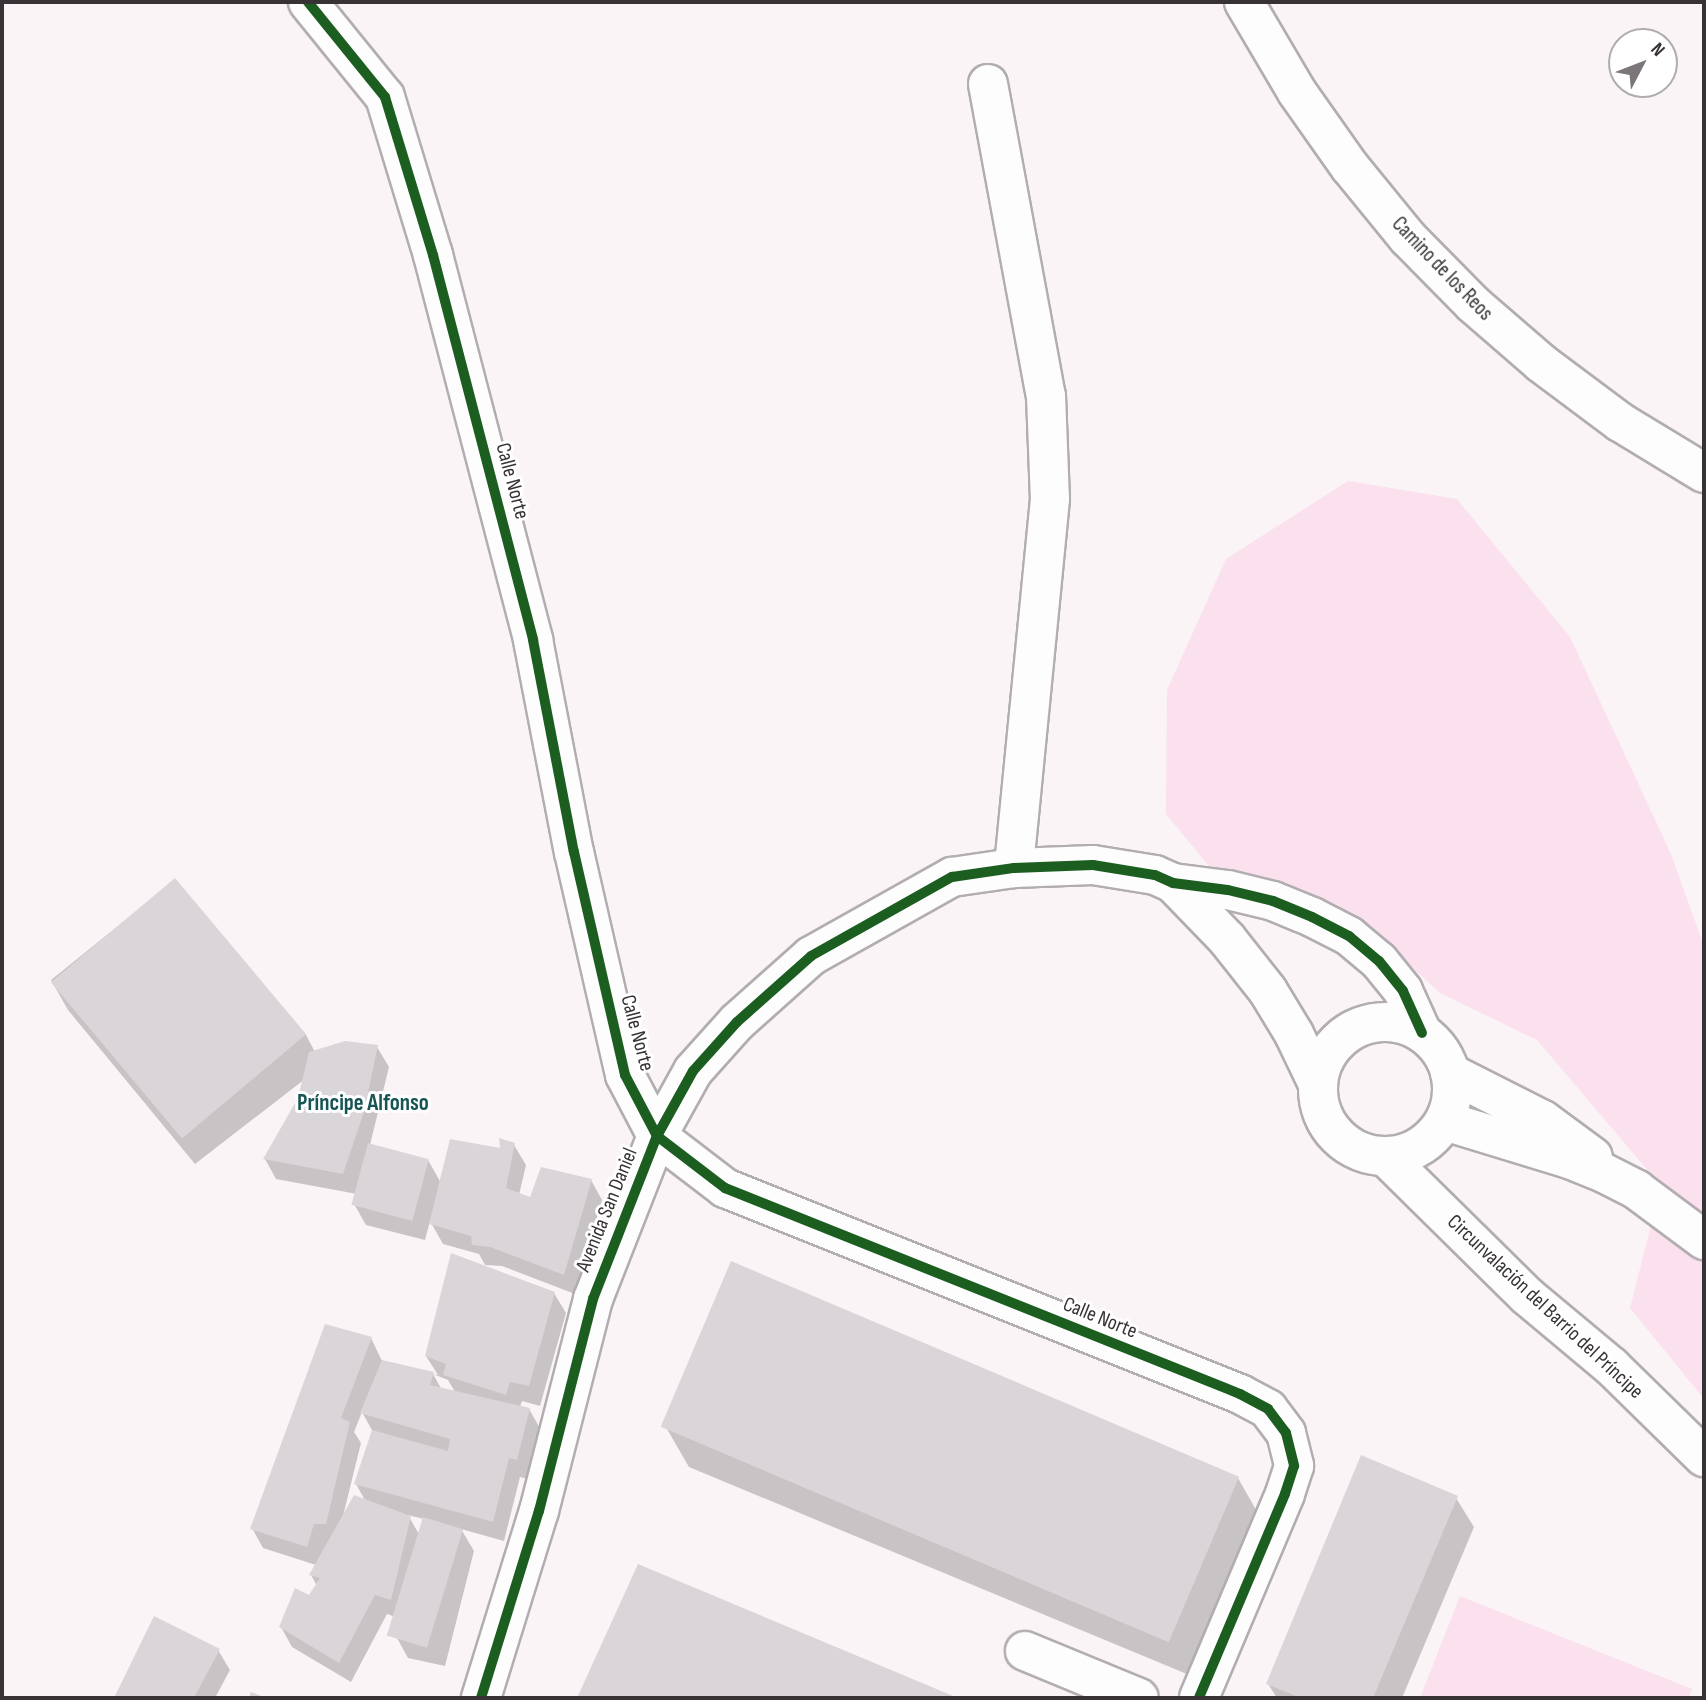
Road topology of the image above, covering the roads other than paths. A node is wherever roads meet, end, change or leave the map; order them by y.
1 (308, 2) edge
2 (1244, 2) edge
3 (988, 84) dead end
4 (1704, 473) edge
5 (1014, 868) junction
6 (1173, 883) junction
7 (1422, 1033) junction
8 (1450, 1073) junction
9 (1318, 1084) junction
10 (1445, 1121) junction
11 (657, 1136) junction
12 (1386, 1157) junction
13 (1637, 1190) junction
14 (1704, 1240) edge
15 (1704, 1457) edge
16 (1024, 1651) dead end
17 (481, 1698) edge
18 (1139, 1698) edge
19 (1199, 1698) edge

1 - 11 street, Calle Norte
2 - 4 street, Camino de los Reos
3 - 5 street
5 - 6 street, Avenida San Daniel
5 - 11 street, Avenida San Daniel
6 - 7 street
6 - 9 street
7 - 8 street
7 - 9 street
8 - 10 street
8 - 13 street
9 - 12 street
10 - 12 street
10 - 13 street
11 - 17 street, Avenida San Daniel
11 - 19 street, Calle Norte
12 - 15 street, Circunvalación del Barrio del Príncipe
13 - 14 street
16 - 18 street

